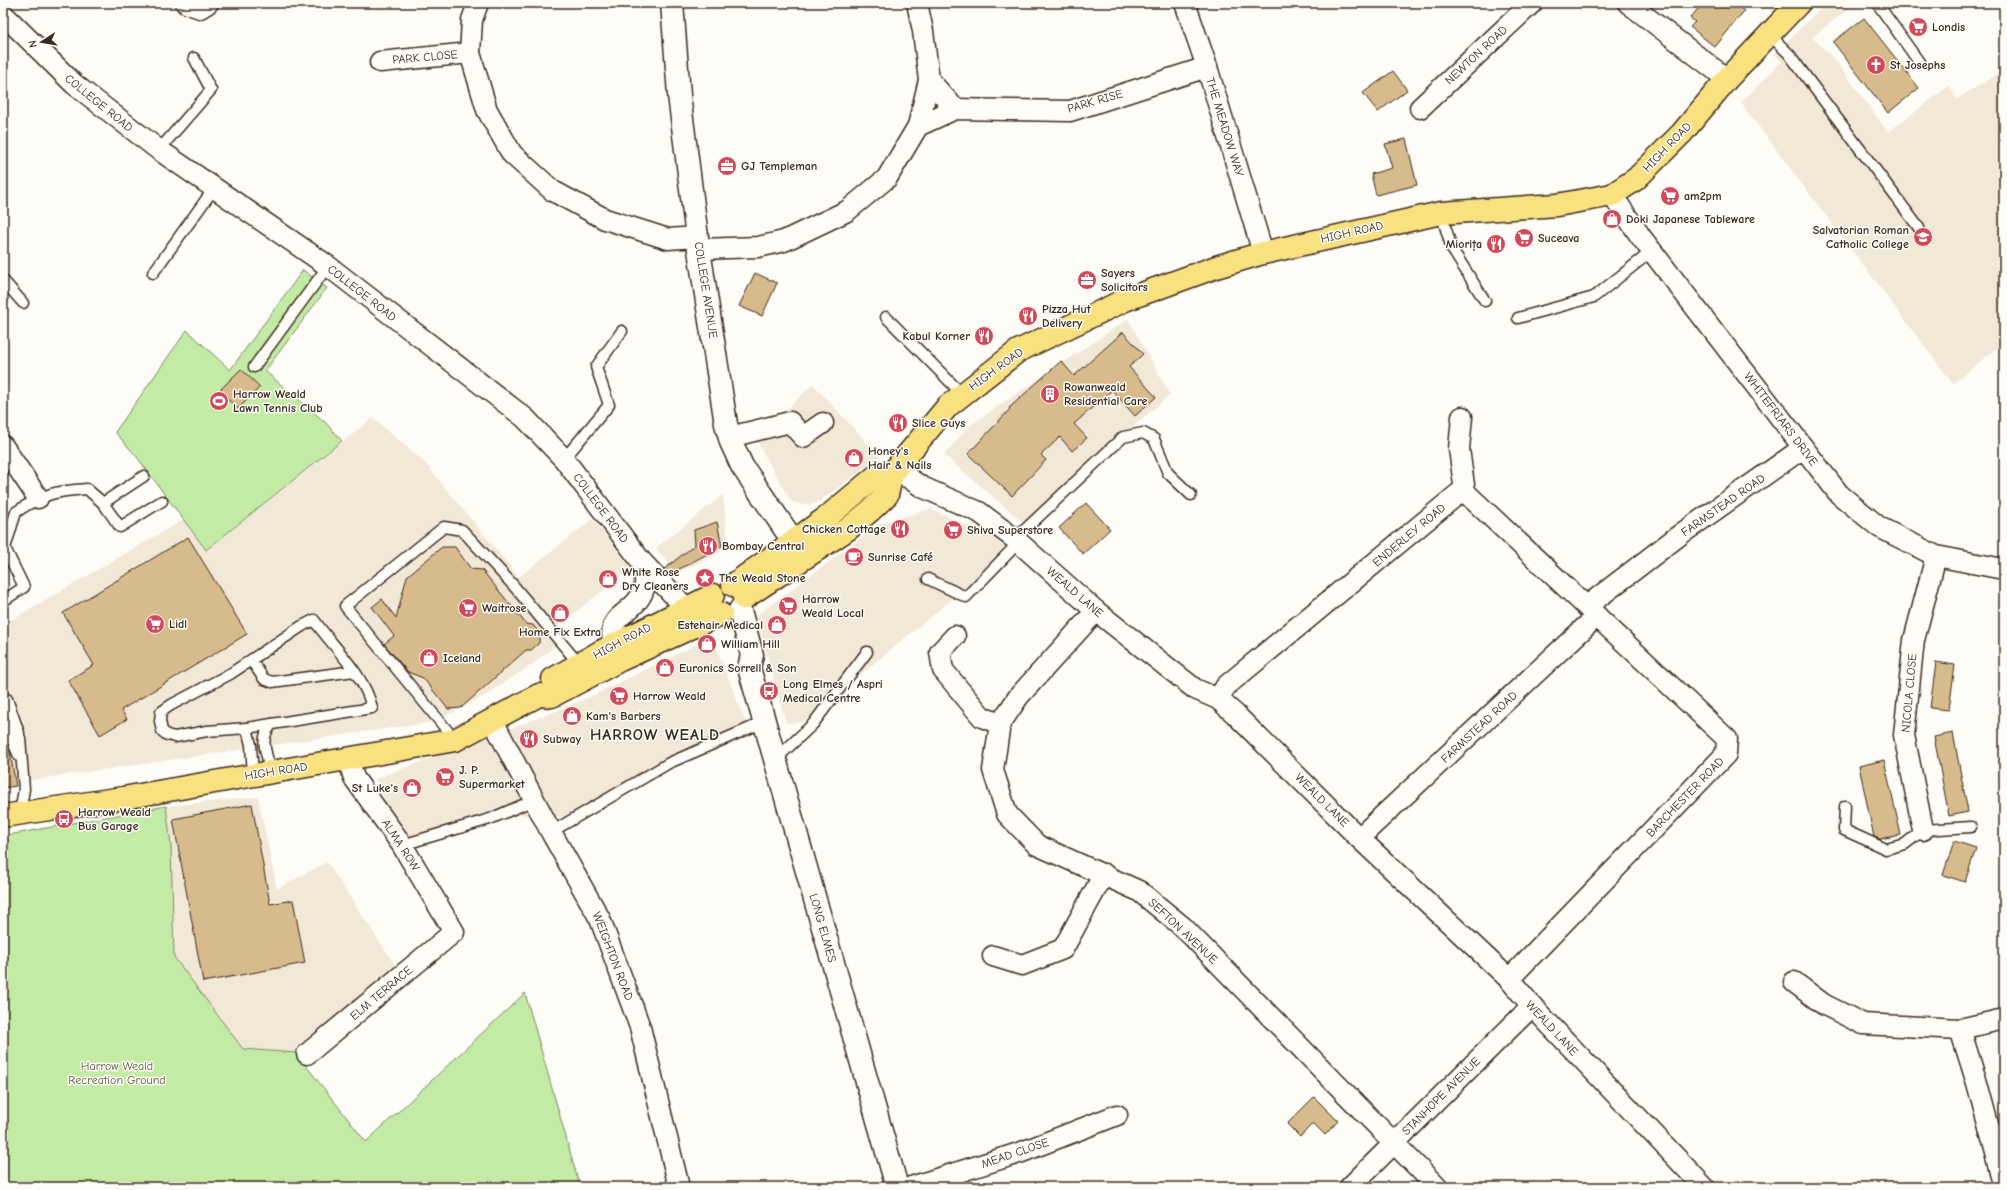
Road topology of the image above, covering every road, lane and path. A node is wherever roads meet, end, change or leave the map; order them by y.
1 (186, 3) edge
2 (208, 3) edge
3 (478, 3) edge
4 (672, 3) edge
5 (917, 3) edge
6 (1185, 3) edge
7 (1532, 3) edge
8 (1628, 3) edge
9 (1799, 3) edge
10 (1877, 3) edge
11 (3, 14) edge
12 (1770, 35) junction
13 (470, 53) junction
14 (194, 58) dead end
15 (380, 62) dead end
16 (1919, 62) dead end
17 (1207, 67) junction
18 (1727, 79) junction
19 (929, 80) junction
20 (1420, 108) dead end
21 (955, 109) junction
22 (918, 126) junction
23 (159, 150) junction
24 (215, 187) junction
25 (1612, 195) junction
26 (1441, 213) junction
27 (1919, 228) dead end
28 (698, 243) junction
29 (1652, 251) junction
30 (1263, 252) junction
31 (328, 266) junction
32 (153, 273) dead end
33 (3, 280) edge
34 (1485, 301) dead end
35 (23, 303) dead end
36 (886, 316) dead end
37 (1518, 318) dead end
38 (622, 331) dead end
39 (254, 367) dead end
40 (962, 394) junction
41 (1462, 417) dead end
42 (822, 422) dead end
43 (730, 437) junction
44 (3, 446) edge
45 (1803, 448) junction
46 (564, 459) junction
47 (894, 471) junction
48 (144, 476) dead end
49 (1466, 492) junction
50 (1191, 495) dead end
51 (38, 498) junction
52 (162, 501) dead end
53 (103, 503) junction
54 (1017, 541) junction
55 (798, 549) junction
56 (1936, 556) junction
57 (642, 561) junction
58 (2004, 567) edge
59 (928, 579) dead end
60 (3, 601) edge
61 (729, 603) junction
62 (686, 608) junction
63 (1096, 611) junction
64 (1592, 611) junction
65 (956, 636) dead end
66 (867, 652) dead end
67 (616, 653) junction
68 (251, 660) junction
69 (578, 664) junction
70 (354, 671) junction
71 (539, 695) junction
72 (7, 699) dead end
73 (1218, 699) junction
74 (493, 720) junction
75 (764, 722) junction
76 (272, 724) junction
77 (1000, 724) junction
78 (3, 725) edge
79 (247, 728) junction
80 (3, 733) edge
81 (20, 738) junction
82 (455, 740) junction
83 (348, 759) junction
84 (775, 760) junction
85 (22, 764) junction
86 (262, 773) junction
87 (534, 800) junction
88 (1845, 806) dead end
89 (11, 815) edge
90 (1971, 827) dead end
91 (1923, 830) junction
92 (551, 832) junction
93 (1359, 838) junction
94 (402, 845) junction
95 (1104, 874) junction
96 (454, 932) joint
97 (993, 956) dead end
98 (1508, 979) junction
99 (1794, 982) dead end
100 (1532, 1006) junction
101 (2004, 1019) edge
102 (1960, 1029) junction
103 (307, 1054) dead end
104 (1117, 1115) dead end
105 (1393, 1143) junction
106 (2004, 1184) edge
107 (679, 1187) edge
108 (897, 1187) edge
109 (911, 1187) edge
110 (1350, 1187) edge
111 (1437, 1187) edge
112 (1704, 1187) edge

1 - 2 street
3 - 13 street
4 - 28 street, COLLEGE AVENUE
5 - 19 street
6 - 17 street, THE MEADOW WAY
7 - 20 street, NEWTON ROAD
8 - 18 street
9 - 12 main road, HIGH ROAD
10 - 16 lane
11 - 23 street, COLLEGE ROAD
12 - 18 main road, HIGH ROAD
12 - 27 lane
13 - 15 street, PARK CLOSE
13 - 28 street
14 - 23 lane
17 - 21 street, PARK RISE
17 - 30 street, THE MEADOW WAY
18 - 25 main road, HIGH ROAD
19 - 21 street
19 - 22 street
21 - 22 street, PARK RISE
22 - 28 street
23 - 24 street, COLLEGE ROAD
24 - 31 street, COLLEGE ROAD
24 - 32 lane
25 - 26 main road, HIGH ROAD
25 - 29 street, WHITEFRIARS DRIVE
26 - 30 main road, HIGH ROAD
26 - 34 lane
28 - 43 street, COLLEGE AVENUE
29 - 37 lane
29 - 45 street, WHITEFRIARS DRIVE
30 - 40 main road, HIGH ROAD
31 - 39 lane
31 - 46 street, COLLEGE ROAD
33 - 35 lane
36 - 40 lane
38 - 46 lane
40 - 47 main road, HIGH ROAD
41 - 49 street
42 - 43 street
43 - 55 street, COLLEGE AVENUE
44 - 51 street
45 - 56 street, WHITEFRIARS DRIVE
45 - 64 street, FARMSTEAD ROAD
46 - 57 street, COLLEGE ROAD
47 - 54 street, WEALD LANE
47 - 55 main road, HIGH ROAD
48 - 53 lane
49 - 64 street
49 - 73 street, ENDERLEY ROAD
50 - 54 lane
51 - 53 lane
51 - 60 lane
52 - 53 lane
54 - 59 lane
54 - 63 street, WEALD LANE
55 - 61 main road, HIGH ROAD
56 - 58 street, WHITEFRIARS DRIVE
56 - 91 street, NICOLA CLOSE
57 - 62 street, COLLEGE ROAD
57 - 67 street
61 - 62 main road, HIGH ROAD
61 - 67 main road, HIGH ROAD
61 - 75 street, LONG ELMES
62 - 67 main road, HIGH ROAD
63 - 73 street, WEALD LANE
63 - 77 street, SEFTON AVENUE
64 - 93 street, FARMSTEAD ROAD
64 - 98 street, BARCHESTER ROAD
65 - 77 street
66 - 84 lane
67 - 69 main road, HIGH ROAD
67 - 71 main road, HIGH ROAD
68 - 70 lane
68 - 70 lane
68 - 79 lane
69 - 71 main road, HIGH ROAD
69 - 82 lane
70 - 76 lane
71 - 74 main road, HIGH ROAD
72 - 81 lane
73 - 93 street, WEALD LANE
74 - 82 main road, HIGH ROAD
74 - 87 street, WEIGHTON ROAD
75 - 84 street, LONG ELMES
75 - 92 lane
76 - 79 lane
76 - 86 lane
77 - 95 street, SEFTON AVENUE
78 - 81 lane
79 - 86 lane
80 - 85 lane
81 - 85 lane
82 - 83 main road, HIGH ROAD
83 - 86 main road, HIGH ROAD
83 - 94 street, ALMA ROW
84 - 108 street, LONG ELMES
85 - 89 lane
86 - 89 main road, HIGH ROAD
87 - 92 street, WEIGHTON ROAD
87 - 94 lane
88 - 91 lane
90 - 91 lane
92 - 107 street, WEIGHTON ROAD
93 - 98 street, WEALD LANE
94 - 96 street, ALMA ROW
95 - 97 street
95 - 105 street, SEFTON AVENUE
96 - 103 street, ELM TERRACE
98 - 100 street, WEALD LANE
99 - 102 street
100 - 105 street, STANHOPE AVENUE
100 - 112 street, WEALD LANE
101 - 102 street
102 - 106 street
104 - 109 street, MEAD CLOSE
105 - 110 street, STANHOPE AVENUE
105 - 111 street, SEFTON AVENUE

